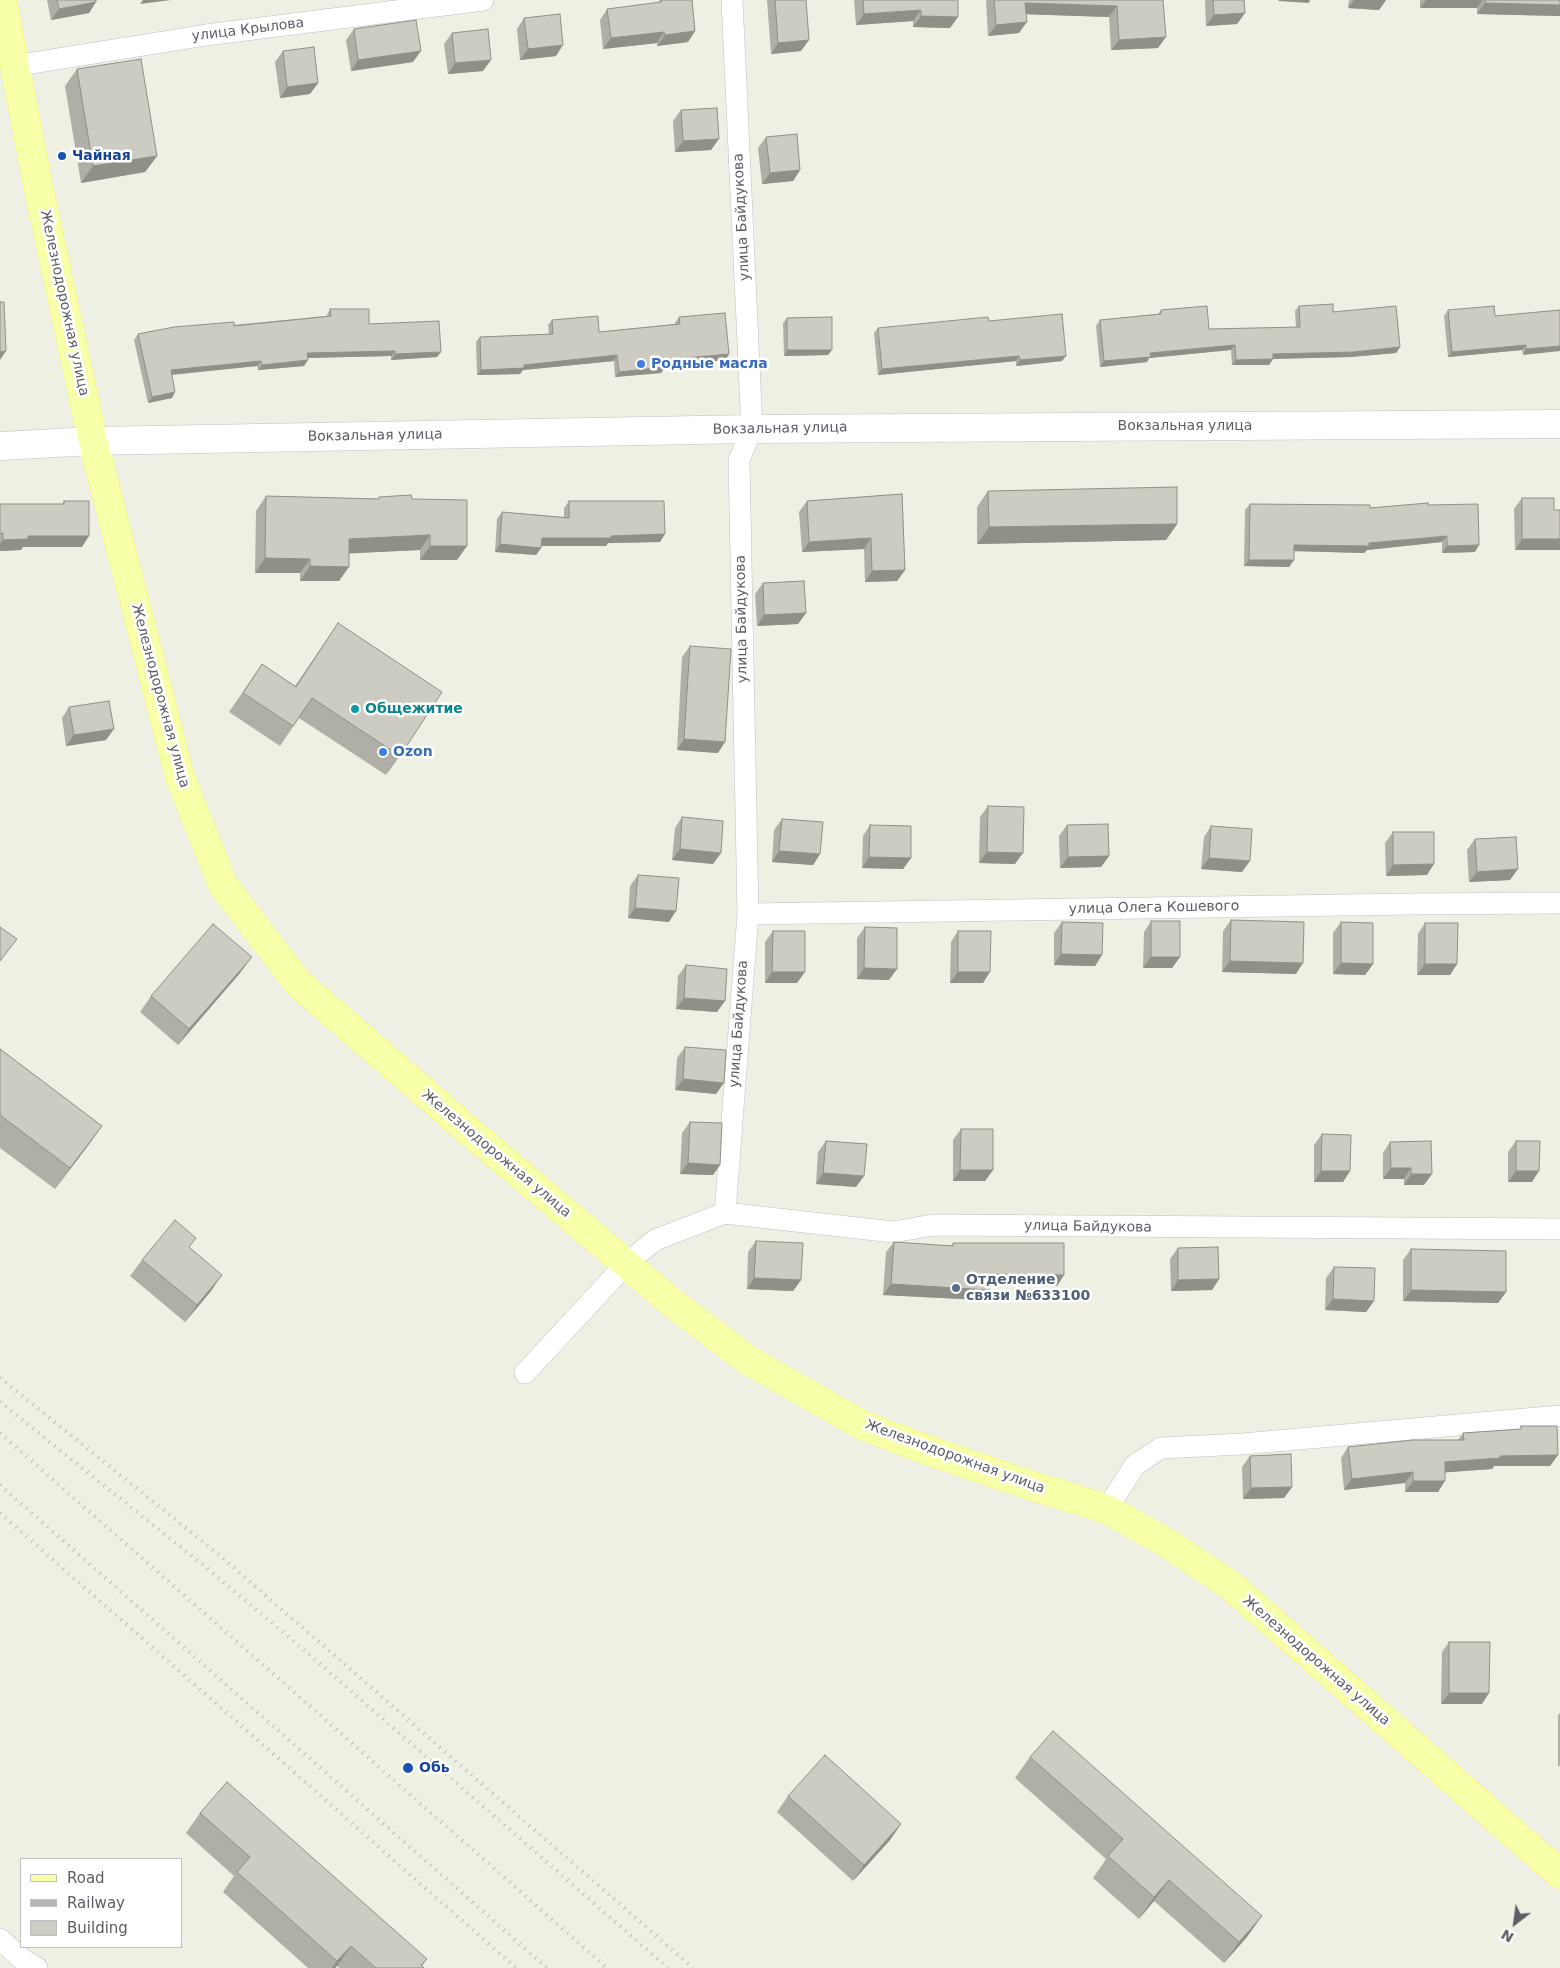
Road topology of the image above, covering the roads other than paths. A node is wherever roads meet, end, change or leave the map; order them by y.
1 (2, 0) edge
2 (483, 0) edge
3 (732, 0) edge
4 (14, 66) junction
5 (1560, 424) edge
6 (752, 429) junction
7 (94, 440) junction
8 (0, 446) edge
9 (1560, 903) edge
10 (748, 914) junction
11 (725, 1213) junction
12 (1560, 1229) edge
13 (626, 1264) junction
14 (525, 1373) dead end
15 (1560, 1416) edge
16 (1107, 1509) junction
17 (1560, 1874) edge
18 (0, 1939) edge
19 (37, 1968) edge

1 - 4 main road, Железнодорожная улица
2 - 4 street, улица Крылова
3 - 6 street, улица Байдукова
4 - 7 main road, Железнодорожная улица
5 - 6 street, Вокзальная улица
6 - 7 street, Вокзальная улица
6 - 10 street, улица Байдукова
7 - 8 street, Вокзальная улица
7 - 13 main road, Железнодорожная улица
9 - 10 street, улица Олега Кошевого
10 - 11 street, улица Байдукова
11 - 12 street, улица Байдукова
11 - 13 street
13 - 14 street
13 - 16 main road, Железнодорожная улица
15 - 16 street
16 - 17 main road, Железнодорожная улица
18 - 19 street

